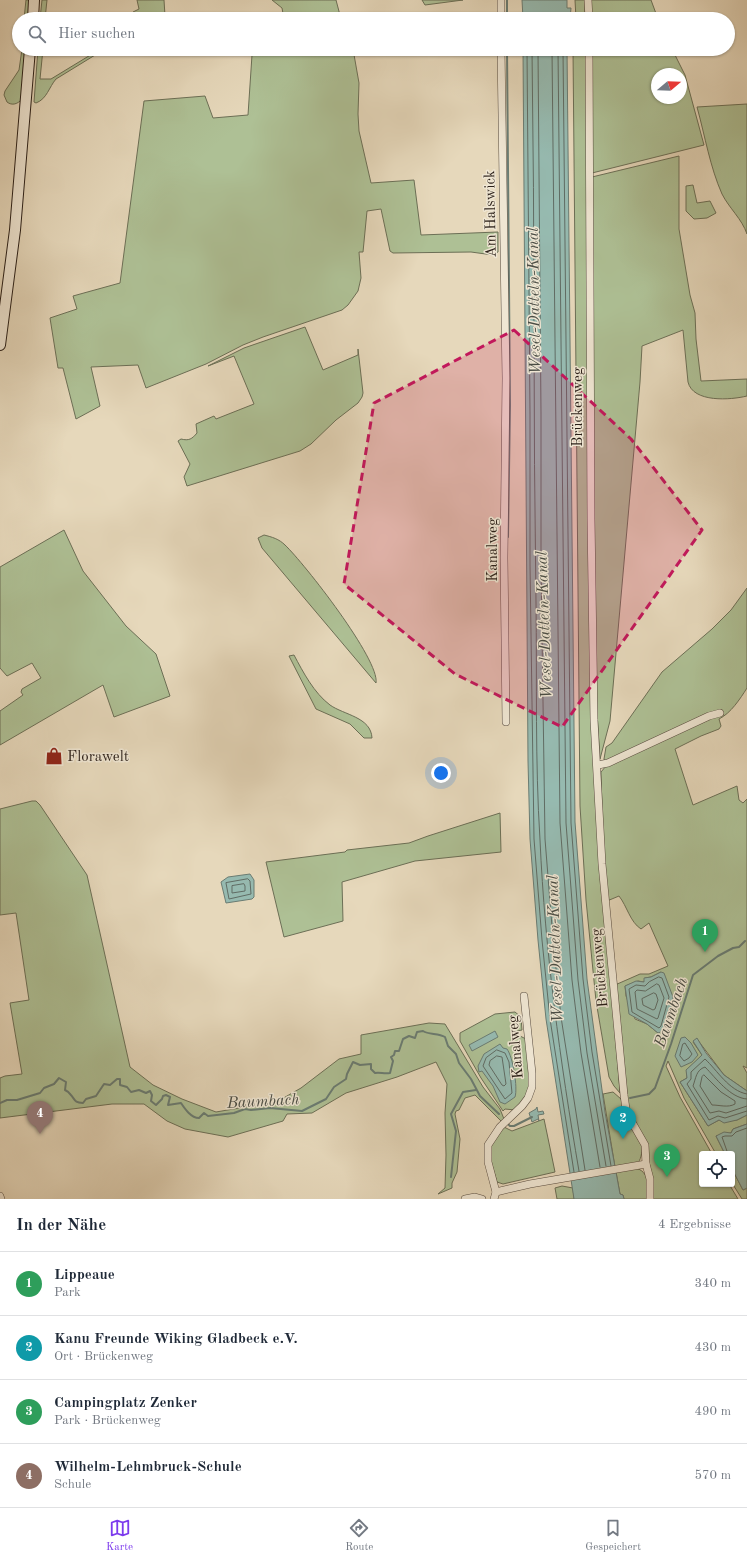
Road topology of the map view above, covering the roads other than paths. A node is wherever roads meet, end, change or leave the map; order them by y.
1 (34, 0) edge
2 (501, 0) edge
3 (588, 0) edge
4 (33, 12) edge
5 (501, 12) edge
6 (589, 12) edge
7 (29, 56) edge
8 (501, 56) edge
9 (589, 56) edge
10 (0, 345) edge
11 (506, 378) joint
12 (720, 713) dead end
13 (506, 722) dead end
14 (598, 765) junction
15 (524, 996) dead end
16 (646, 1164) junction
17 (495, 1196) edge
18 (465, 1199) edge
19 (482, 1199) edge
20 (650, 1199) edge

1 - 4 main road
2 - 5 street
3 - 6 street
7 - 10 main road
8 - 11 street, Am Halswick
9 - 14 street, Brückenweg
11 - 13 street, Kanalweg
12 - 14 street
14 - 16 street, Brückenweg
15 - 17 street, Kanalweg
16 - 17 street
16 - 20 street, Brückenweg
18 - 19 street

